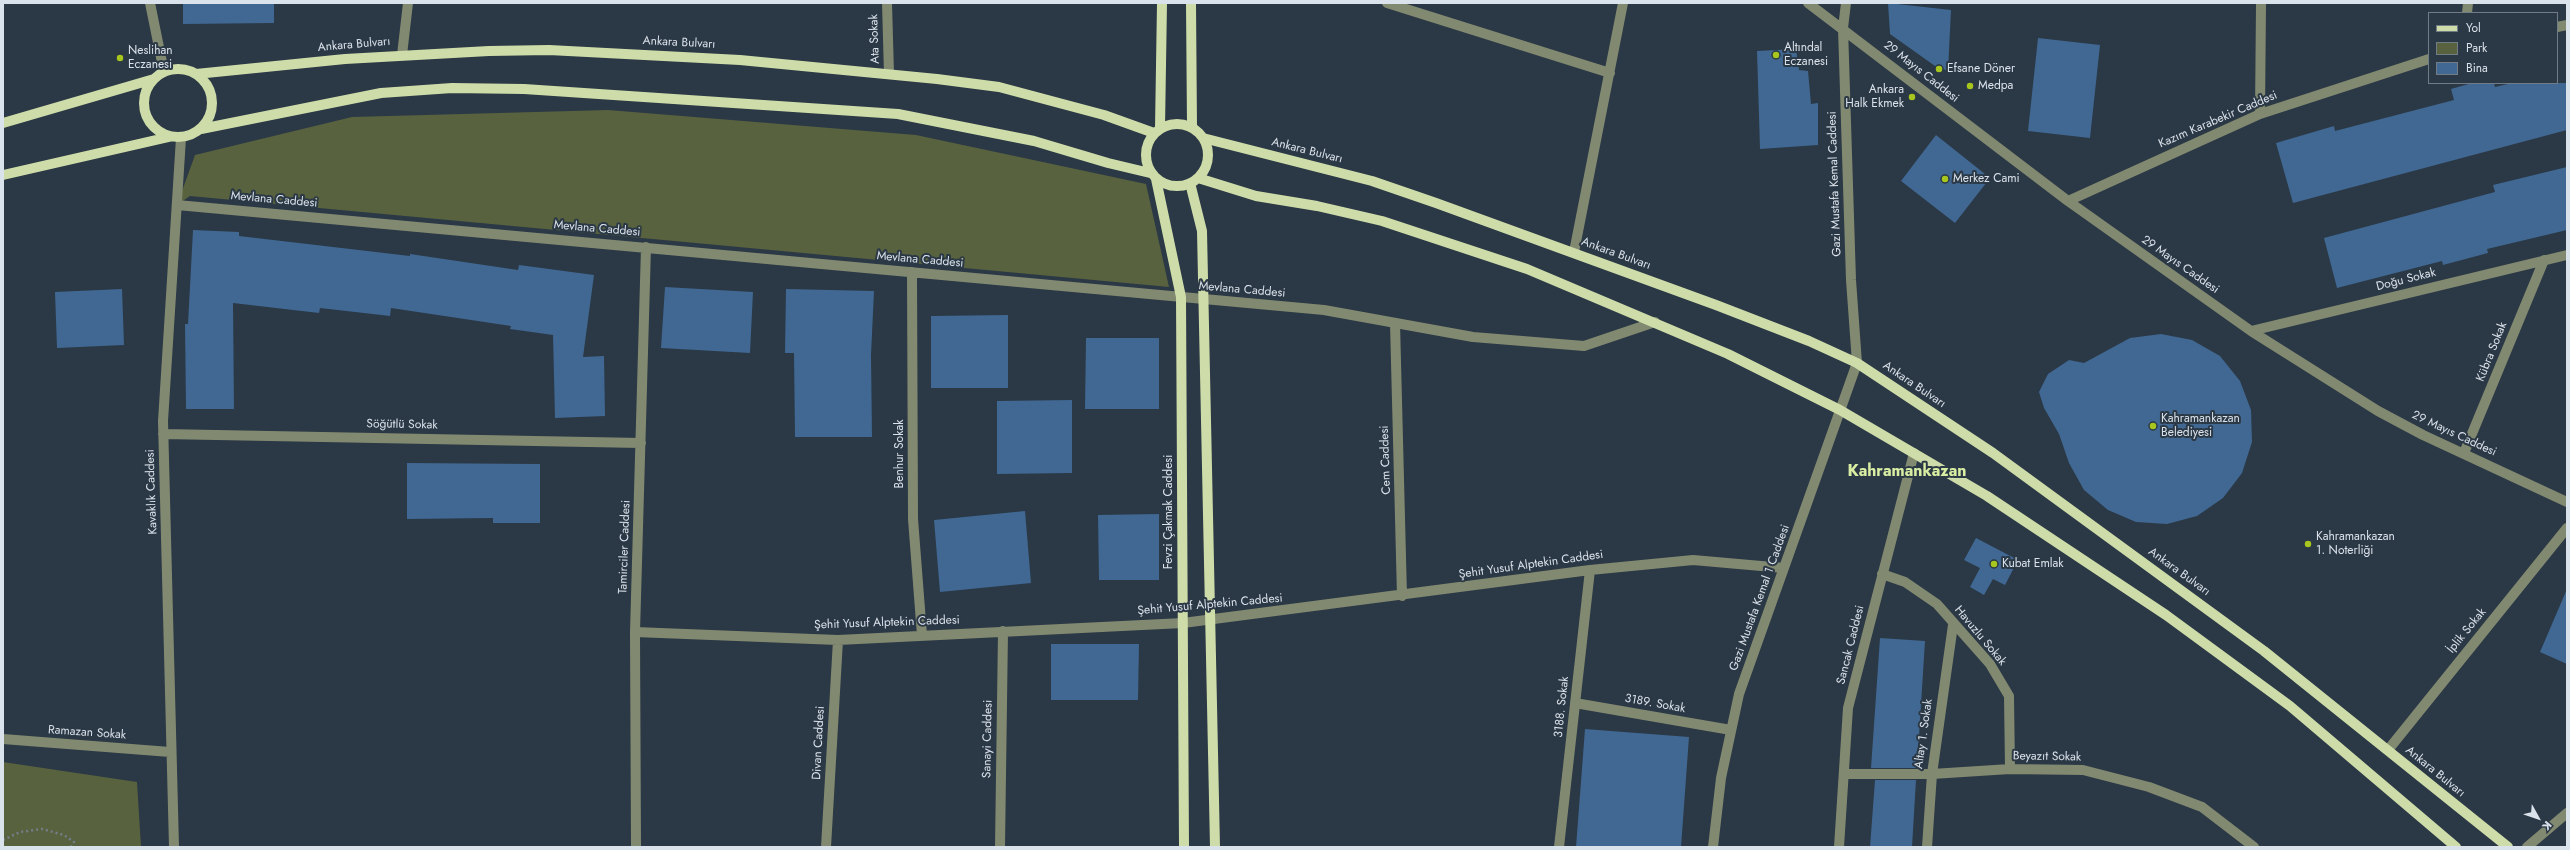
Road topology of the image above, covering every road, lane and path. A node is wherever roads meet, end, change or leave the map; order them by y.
1 (150, 3) edge
2 (408, 3) edge
3 (887, 3) edge
4 (1162, 3) edge
5 (1191, 3) edge
6 (1387, 3) edge
7 (1623, 3) edge
8 (1808, 3) edge
9 (1846, 3) edge
10 (2261, 3) edge
11 (1843, 28) junction
12 (402, 54) junction
13 (2428, 59) edge
14 (164, 72) junction
15 (1610, 73) junction
16 (196, 74) junction
17 (889, 74) junction
18 (154, 79) junction
19 (2260, 114) junction
20 (3, 123) edge
21 (1192, 127) junction
22 (201, 129) junction
23 (1157, 130) junction
24 (169, 137) junction
25 (181, 138) junction
26 (1203, 138) junction
27 (3, 175) edge
28 (1153, 176) junction
29 (1194, 181) junction
30 (2068, 201) junction
31 (177, 205) junction
32 (646, 247) junction
33 (1574, 252) junction
34 (2567, 255) edge
35 (2544, 260) junction
36 (912, 272) junction
37 (1181, 298) junction
38 (1203, 300) junction
39 (1655, 322) junction
40 (1395, 323) junction
41 (2251, 331) junction
42 (1857, 363) junction
43 (1840, 410) junction
44 (163, 434) junction
45 (641, 443) junction
46 (1914, 453) junction
47 (2464, 453) junction
48 (2567, 502) edge
49 (2567, 528) edge
50 (1784, 568) junction
51 (1590, 570) junction
52 (1882, 574) junction
53 (1402, 596) junction
54 (1210, 620) junction
55 (1183, 623) junction
56 (1952, 625) junction
57 (1003, 631) junction
58 (636, 632) junction
59 (922, 635) junction
60 (838, 640) junction
61 (1575, 703) junction
62 (1731, 730) junction
63 (3, 739) edge
64 (2388, 750) junction
65 (170, 752) junction
66 (2010, 769) junction
67 (1844, 774) junction
68 (1932, 774) junction
69 (2567, 814) edge
70 (3, 840) edge
71 (2249, 845) edge
72 (71, 847) edge
73 (174, 847) edge
74 (636, 847) edge
75 (826, 847) edge
76 (1000, 847) edge
77 (1184, 847) edge
78 (1215, 847) edge
79 (1559, 847) edge
80 (1713, 847) edge
81 (1839, 847) edge
82 (1927, 847) edge
83 (2456, 847) edge
84 (2508, 847) edge
85 (2527, 847) edge

1 - 14 street
2 - 12 street
3 - 17 street, Ata Sokak
4 - 23 main road
5 - 21 main road
6 - 15 street
7 - 15 street
8 - 11 street, 29 Mayıs Caddesi
9 - 11 street, Gazi Mustafa Kemal Caddesi
10 - 19 street
11 - 30 street, 29 Mayıs Caddesi
11 - 42 street, Gazi Mustafa Kemal Caddesi
12 - 16 main road, Ankara Bulvarı
12 - 17 main road, Ankara Bulvarı
13 - 19 street, Kazım Karabekir Caddesi
14 - 16 main road, Ankara Bulvarı
14 - 18 main road
15 - 33 street
16 - 22 main road
17 - 23 main road, Ankara Bulvarı
18 - 20 main road
18 - 24 main road
19 - 30 street, Kazım Karabekir Caddesi
21 - 23 main road
21 - 26 main road
22 - 25 main road
22 - 28 main road
23 - 28 main road
24 - 25 main road
24 - 27 main road
25 - 31 street, Kavaklık Caddesi
26 - 29 main road
26 - 33 main road, Ankara Bulvarı
28 - 29 main road
28 - 37 main road, Fevzi Çakmak Caddesi
29 - 38 main road
29 - 39 main road
30 - 41 street, 29 Mayıs Caddesi
31 - 32 street, Mevlana Caddesi
31 - 44 street, Kavaklık Caddesi
32 - 36 street, Mevlana Caddesi
32 - 45 street, Tamirciler Caddesi
33 - 42 main road, Ankara Bulvarı
34 - 35 street, Doğu Sokak
35 - 41 street, Doğu Sokak
35 - 47 street, Kübra Sokak
36 - 37 street, Mevlana Caddesi
36 - 59 street, Benhur Sokak
37 - 38 street, Mevlana Caddesi
37 - 55 main road, Fevzi Çakmak Caddesi
38 - 40 street, Mevlana Caddesi
38 - 54 main road
39 - 40 street, Mevlana Caddesi
39 - 43 main road
40 - 53 street, Cem Caddesi
41 - 47 street, 29 Mayıs Caddesi
42 - 43 street, Gazi Mustafa Kemal 1 Caddesi
42 - 64 main road, Ankara Bulvarı
43 - 46 main road
43 - 50 street, Gazi Mustafa Kemal 1 Caddesi
44 - 45 street, Söğütlü Sokak
44 - 65 street, Kavaklık Caddesi
45 - 58 street, Tamirciler Caddesi
46 - 52 street, Sancak Caddesi
46 - 83 main road
47 - 48 street, 29 Mayıs Caddesi
49 - 64 street, İplik Sokak
50 - 51 street, Şehit Yusuf Alptekin Caddesi
50 - 62 street, Gazi Mustafa Kemal 1 Caddesi
51 - 53 street, Şehit Yusuf Alptekin Caddesi
51 - 61 street, 3188. Sokak
52 - 56 street, Havuzlu Sokak
52 - 67 street, Sancak Caddesi
53 - 54 street, Şehit Yusuf Alptekin Caddesi
54 - 55 street, Şehit Yusuf Alptekin Caddesi
54 - 78 main road
55 - 57 street, Şehit Yusuf Alptekin Caddesi
55 - 77 main road, Fevzi Çakmak Caddesi
56 - 66 street, Havuzlu Sokak
56 - 68 street, Altay 1. Sokak
57 - 59 street, Şehit Yusuf Alptekin Caddesi
57 - 76 street, Sanayi Caddesi
58 - 60 street, Şehit Yusuf Alptekin Caddesi
58 - 74 street, Tamirciler Caddesi
59 - 60 street, Şehit Yusuf Alptekin Caddesi
60 - 75 street, Divan Caddesi
61 - 62 street, 3189. Sokak
61 - 79 street, 3188. Sokak
62 - 80 street, Gazi Mustafa Kemal 1 Caddesi
63 - 65 street, Ramazan Sokak
64 - 84 main road, Ankara Bulvarı
65 - 73 street, Kavaklık Caddesi
66 - 68 street, Beyazıt Sokak
66 - 71 street, Beyazıt Sokak
67 - 68 street, Beyazıt Sokak
67 - 81 street, Sancak Caddesi
68 - 82 street, Altay 1. Sokak
69 - 85 street
70 - 72 path

